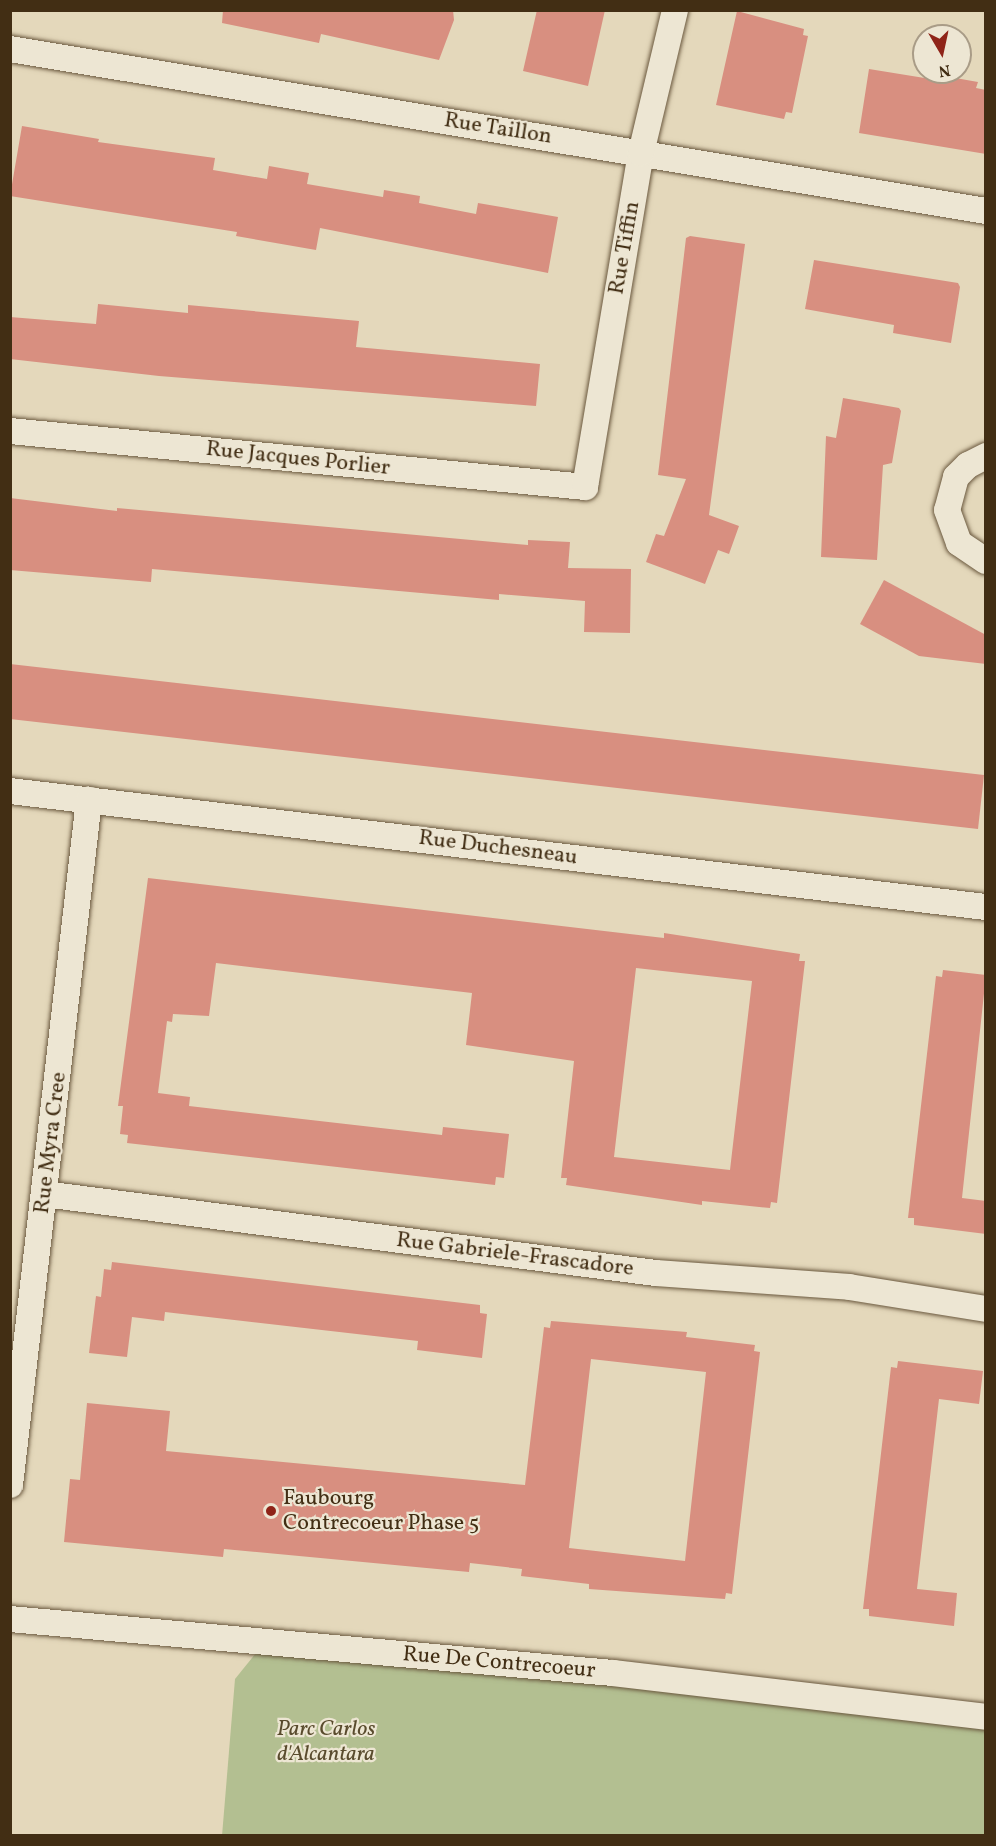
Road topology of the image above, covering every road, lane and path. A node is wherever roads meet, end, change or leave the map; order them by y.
1 (675, 10) edge
2 (10, 49) edge
3 (641, 153) junction
4 (986, 211) edge
5 (10, 431) edge
6 (986, 456) edge
7 (585, 487) joint
8 (986, 561) edge
9 (10, 791) edge
10 (89, 800) junction
11 (986, 907) edge
12 (44, 1194) junction
13 (986, 1309) edge
14 (10, 1485) edge
15 (10, 1618) edge
16 (986, 1718) edge

1 - 3 street, Rue Tiffin
2 - 3 street, Rue Taillon
3 - 4 street, Rue Taillon
3 - 7 street, Rue Tiffin
5 - 7 street, Rue Jacques Porlier
6 - 8 street
9 - 10 street, Rue Duchesneau
10 - 11 street, Rue Duchesneau
10 - 12 street, Rue Myra Cree
12 - 13 street, Rue Gabriele-Frascadore
12 - 14 street, Rue Myra Cree
15 - 16 street, Rue De Contrecoeur

